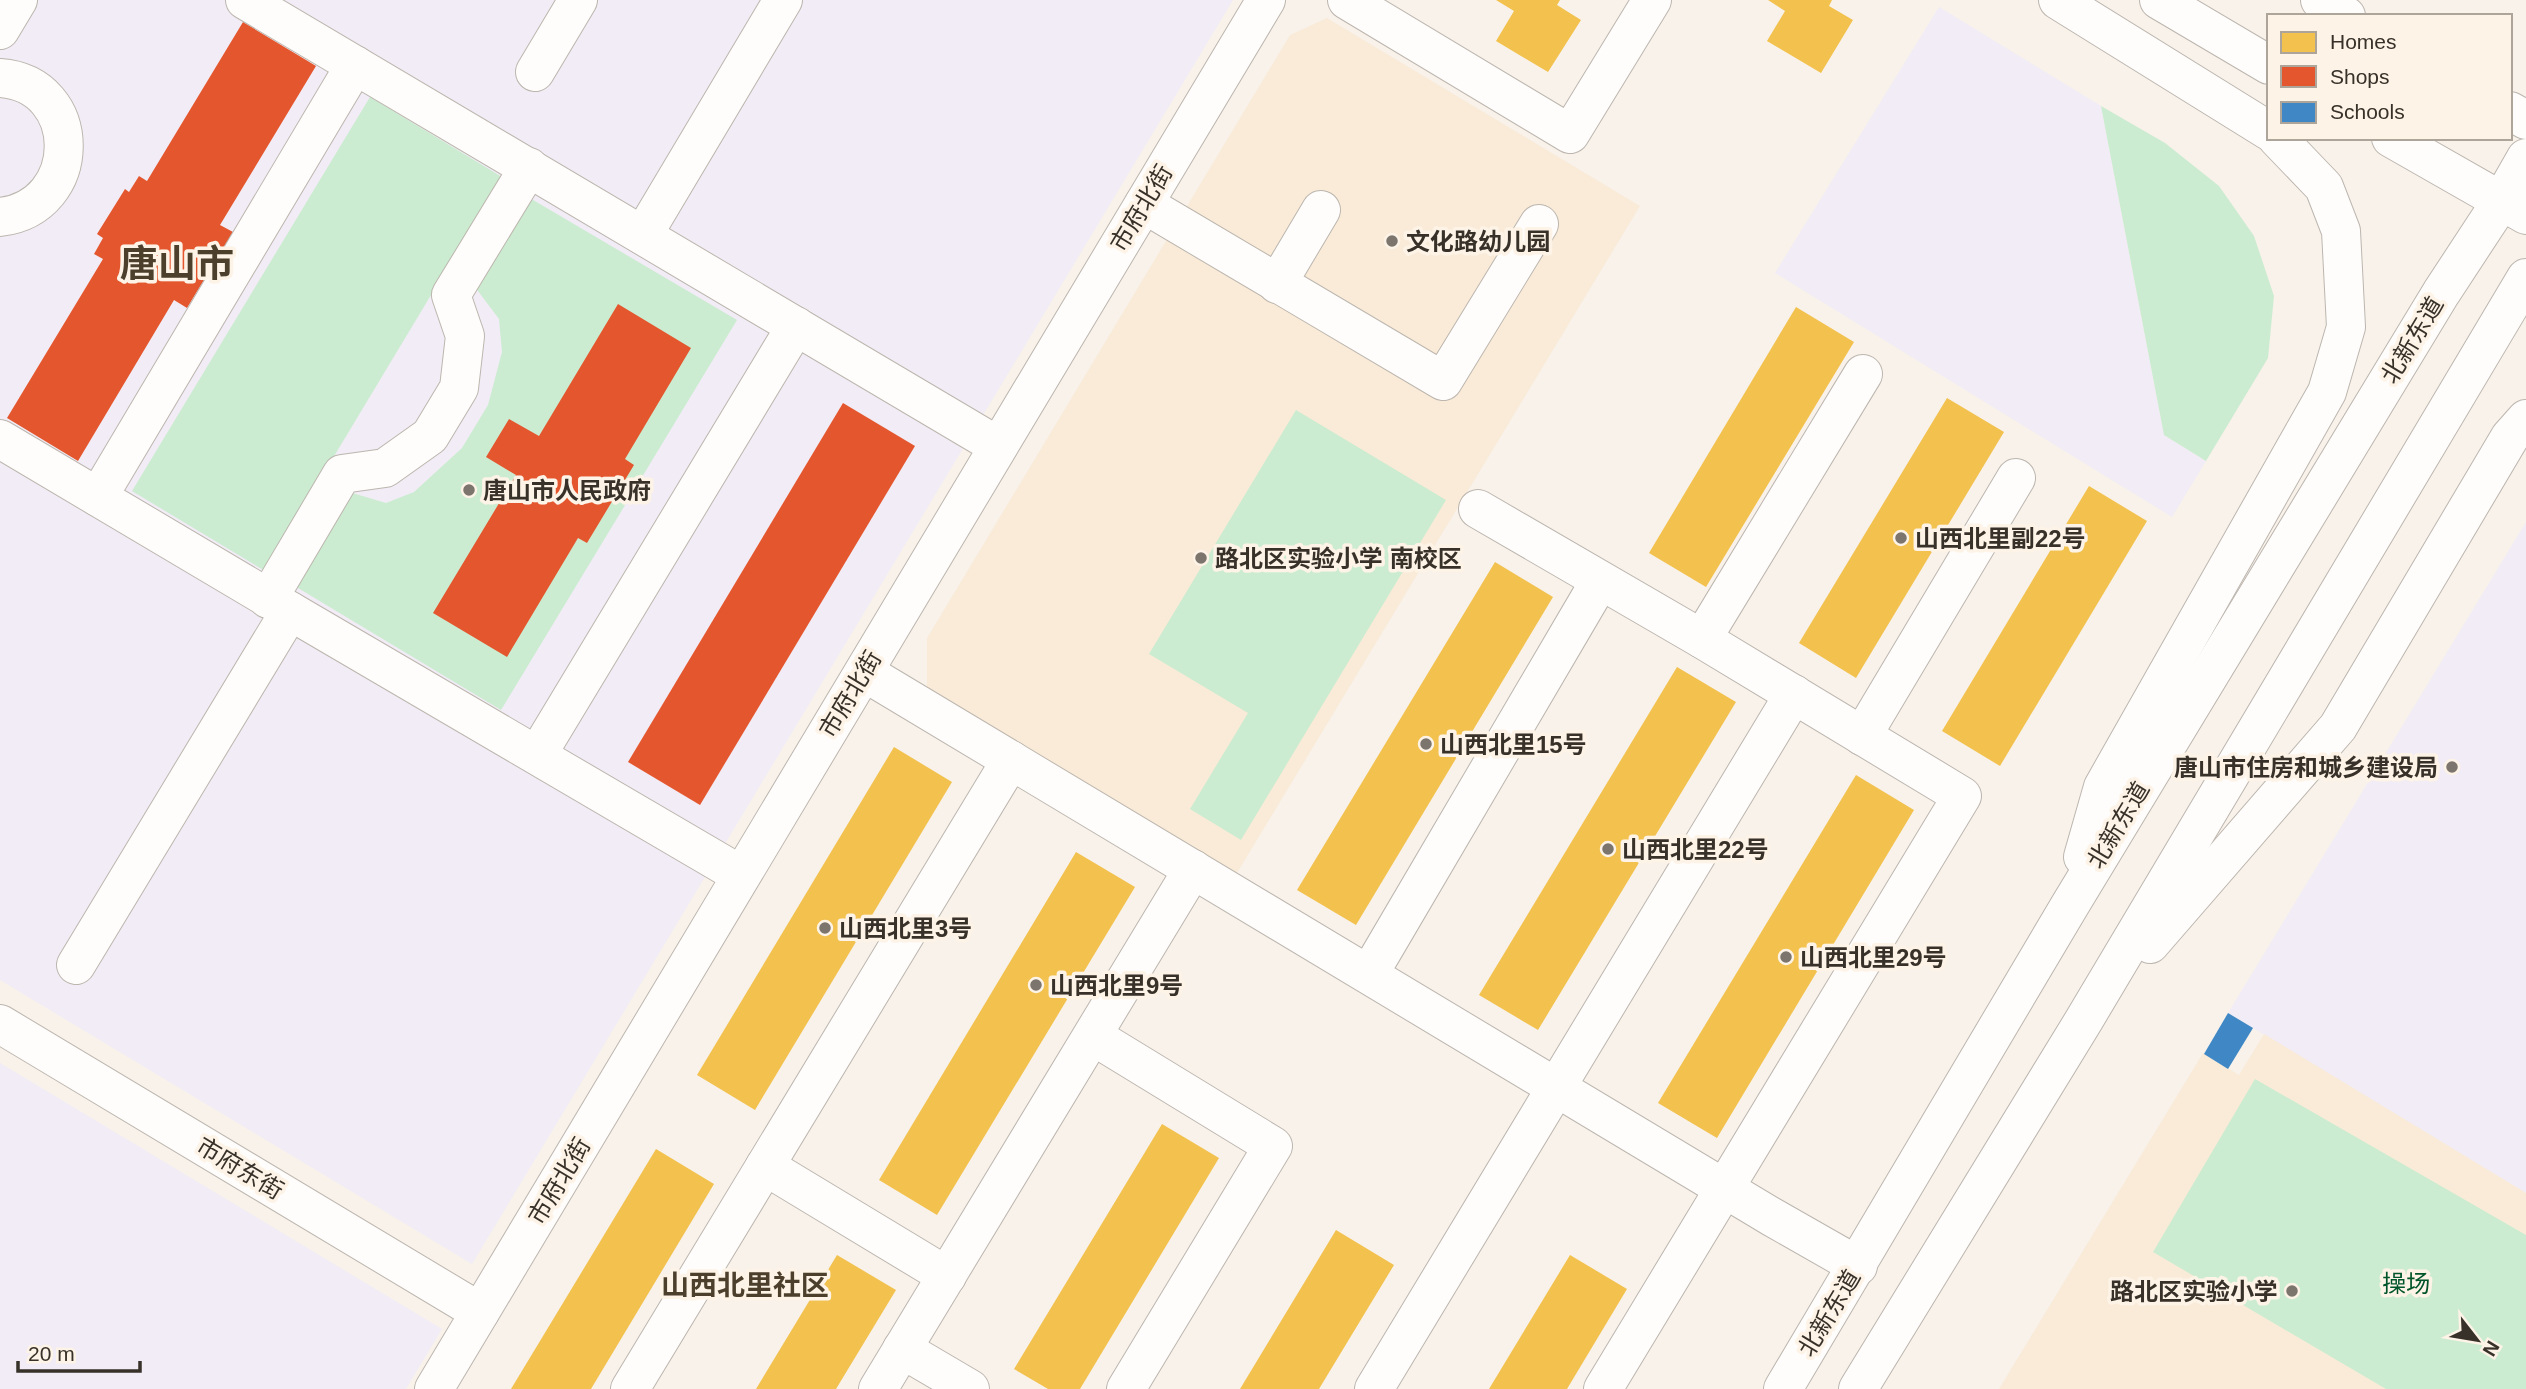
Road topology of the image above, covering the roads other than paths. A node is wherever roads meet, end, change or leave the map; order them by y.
1 (18, 0) edge
2 (245, 0) edge
3 (578, 0) edge
4 (783, 0) edge
5 (1266, 0) edge
6 (1347, 0) edge
7 (1653, 0) edge
8 (2058, 0) edge
9 (2160, 0) edge
10 (2320, 0) edge
11 (2343, 14) edge
12 (0, 30) edge
13 (2267, 64) edge
14 (355, 65) junction
15 (535, 72) dead end
16 (0, 78) edge
17 (2267, 130) edge
18 (2279, 140) edge
19 (2395, 140) edge
20 (2526, 158) edge
21 (529, 167) junction
22 (1144, 204) junction
23 (2514, 208) edge
24 (1321, 210) dead end
25 (0, 217) edge
26 (1539, 224) dead end
27 (643, 235) junction
28 (2526, 278) edge
29 (1277, 284) junction
30 (796, 326) junction
31 (1864, 374) dead end
32 (2526, 419) edge
33 (0, 439) edge
34 (998, 446) junction
35 (2016, 478) dead end
36 (98, 497) junction
37 (1478, 509) dead end
38 (1594, 592) dead end
39 (279, 605) junction
40 (1702, 639) junction
41 (864, 671) junction
42 (1794, 694) junction
43 (1862, 736) junction
44 (537, 755) junction
45 (1011, 760) junction
46 (1193, 869) junction
47 (741, 875) junction
48 (2070, 905) junction
49 (76, 965) dead end
50 (1368, 974) junction
51 (2084, 1020) junction
52 (0, 1024) edge
53 (1093, 1036) junction
54 (1557, 1087) junction
55 (765, 1166) junction
56 (1724, 1188) junction
57 (1858, 1266) junction
58 (947, 1276) junction
59 (480, 1312) junction
60 (902, 1349) junction
61 (434, 1389) edge
62 (630, 1389) edge
63 (878, 1389) edge
64 (970, 1389) edge
65 (1126, 1389) edge
66 (1374, 1389) edge
67 (1603, 1389) edge
68 (1783, 1389) edge
69 (1858, 1389) edge

1 - 12 main road
2 - 14 main road
3 - 15 main road
4 - 27 main road
5 - 22 main road, 市府北街
6 - 7 main road
8 - 17 main road
9 - 13 main road
10 - 11 main road
14 - 21 main road
14 - 36 main road
16 - 25 main road
18 - 48 main road
19 - 23 main road
20 - 23 main road, 北新东道
21 - 27 main road
21 - 39 main road
22 - 29 main road
22 - 34 main road, 市府北街
23 - 48 main road, 北新东道
24 - 29 main road
26 - 29 main road
27 - 30 main road
28 - 51 main road
30 - 34 main road
30 - 44 main road
31 - 40 main road
32 - 51 main road
33 - 36 main road
34 - 41 main road, 市府北街
35 - 43 main road
36 - 39 main road
37 - 40 main road
38 - 50 main road
39 - 44 main road
39 - 49 main road
40 - 42 main road
41 - 45 main road
41 - 47 main road, 市府北街
42 - 43 main road
42 - 54 main road
43 - 56 main road
44 - 47 main road
45 - 46 main road
45 - 55 main road
46 - 50 main road
46 - 53 main road
47 - 59 main road, 市府北街
48 - 57 main road, 北新东道
50 - 54 main road
51 - 69 main road
52 - 59 main road, 市府东街
53 - 58 main road
53 - 65 main road
54 - 56 main road
54 - 66 main road
55 - 58 main road
55 - 62 main road
56 - 57 main road
56 - 67 main road
57 - 68 main road, 北新东道
58 - 60 main road
59 - 61 main road, 市府北街
60 - 63 main road
60 - 64 main road

